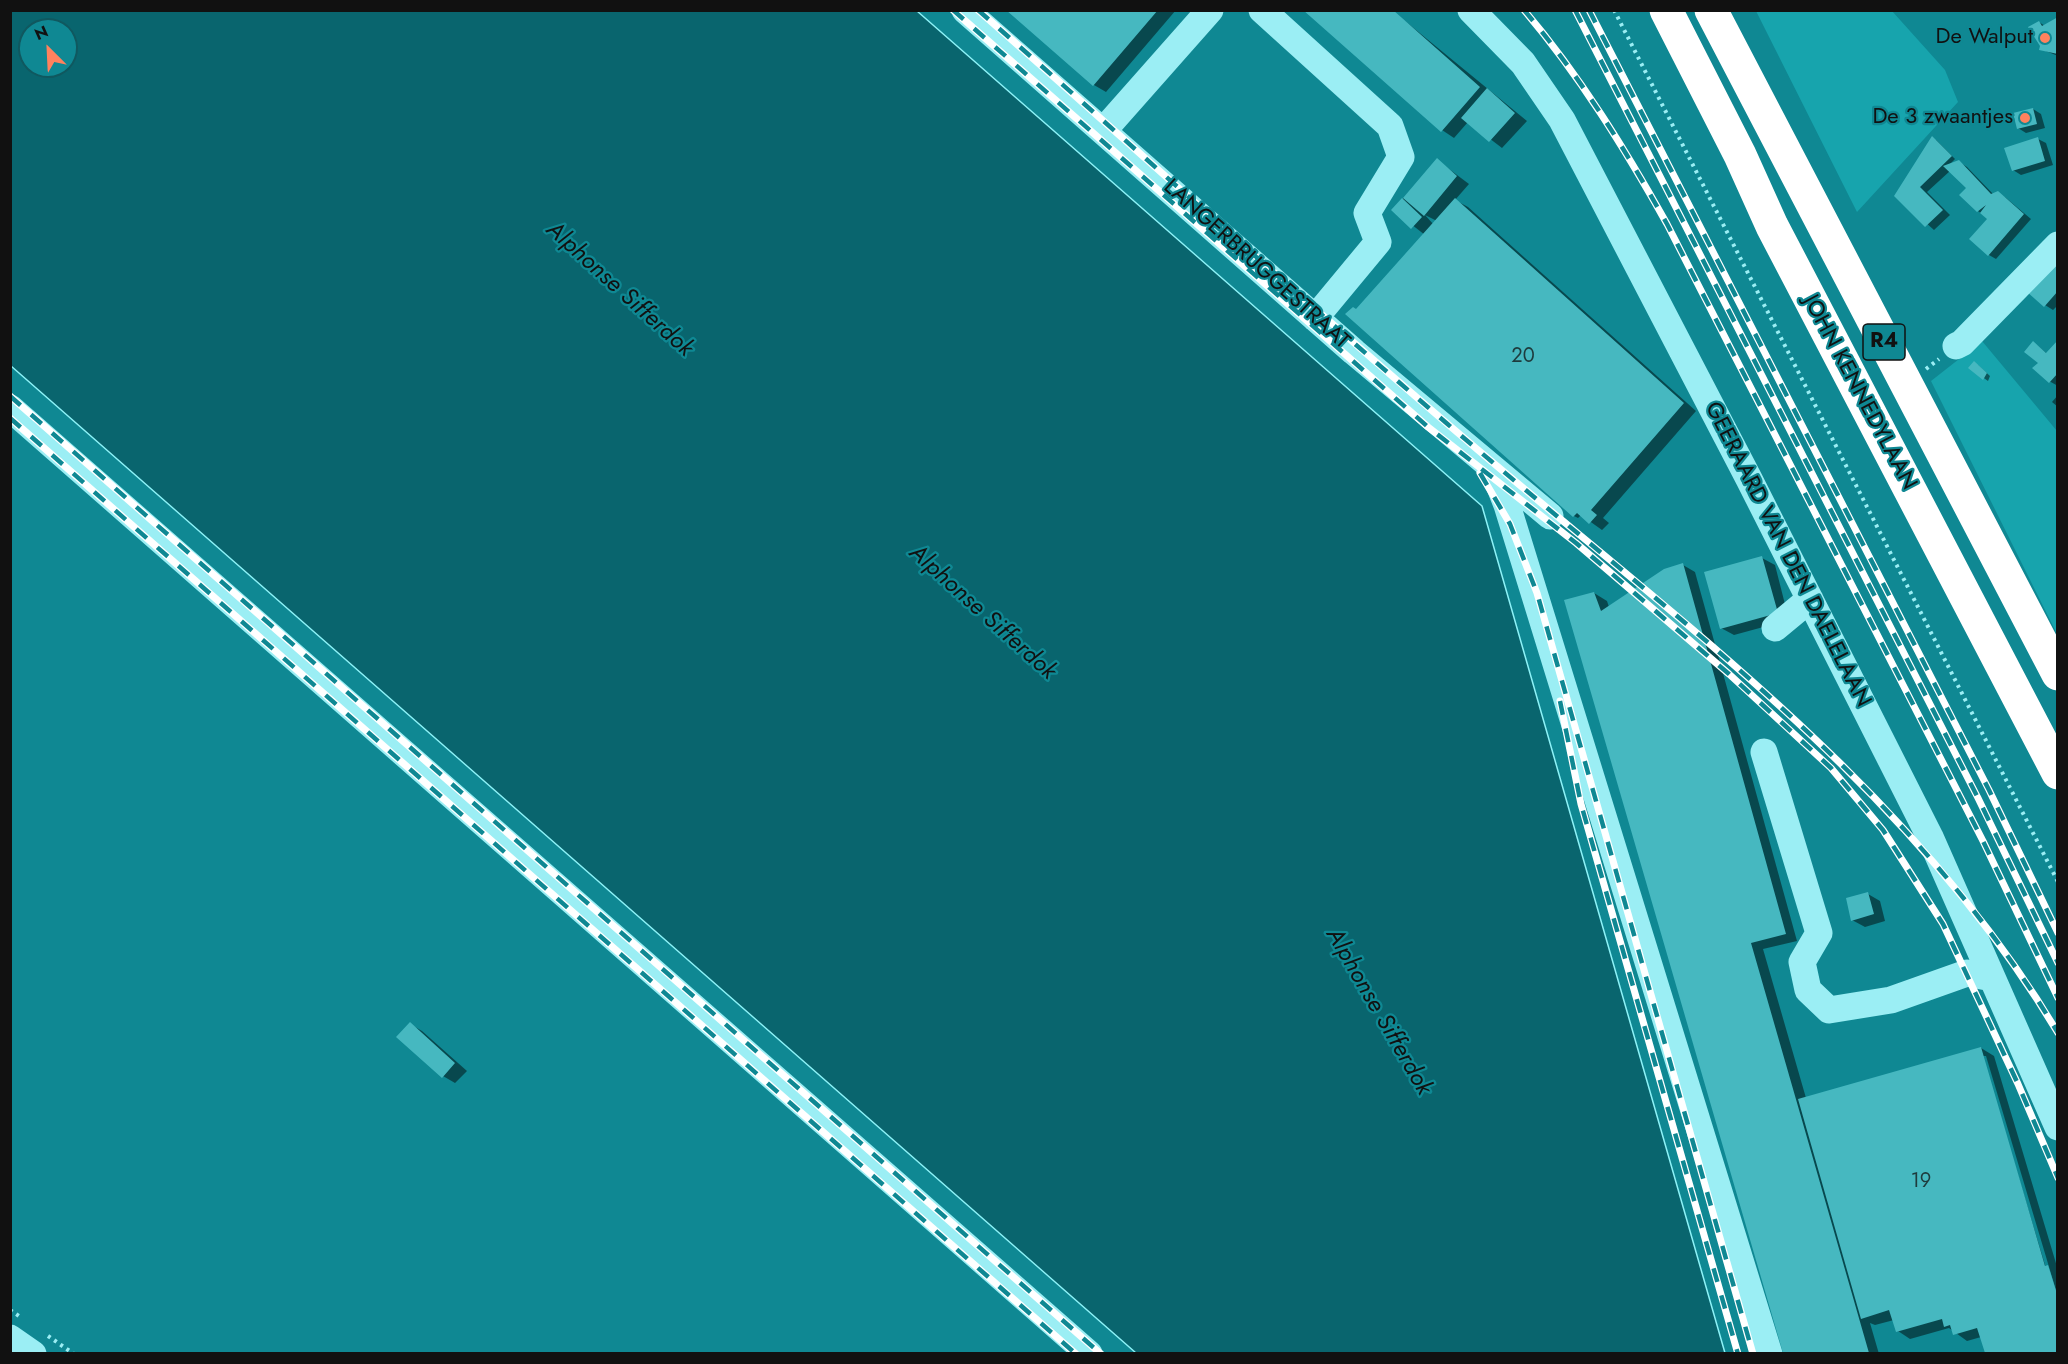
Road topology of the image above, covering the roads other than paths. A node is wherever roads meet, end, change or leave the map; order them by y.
1 (965, 10) edge
2 (1210, 10) edge
3 (1262, 10) edge
4 (1471, 10) edge
5 (1666, 10) edge
6 (1711, 10) edge
7 (1103, 131) junction
8 (2058, 245) edge
9 (1315, 318) junction
10 (1956, 346) road end
11 (10, 408) edge
12 (1493, 469) junction
13 (1550, 516) dead end
14 (1810, 599) junction
15 (1775, 627) dead end
16 (2058, 674) edge
17 (1764, 752) dead end
18 (2058, 773) edge
19 (1992, 978) junction
20 (2058, 1127) edge
21 (10, 1338) edge
22 (33, 1353) edge
23 (1089, 1353) edge
24 (1769, 1353) edge

1 - 7 street, LANGERBRUGGESTRAAT
2 - 7 street
3 - 9 street
4 - 14 street, GEERAARD VAN DEN DAELELAAN
5 - 18 highway, JOHN KENNEDYLAAN / R4
6 - 16 highway, JOHN KENNEDYLAAN / R4
7 - 9 street, LANGERBRUGGESTRAAT
8 - 10 street
9 - 12 street, LANGERBRUGGESTRAAT
11 - 23 street
12 - 13 street, LANGERBRUGGESTRAAT
12 - 24 street
14 - 15 street
14 - 19 street, GEERAARD VAN DEN DAELELAAN
17 - 19 street
19 - 20 street, GEERAARD VAN DEN DAELELAAN
21 - 22 street

